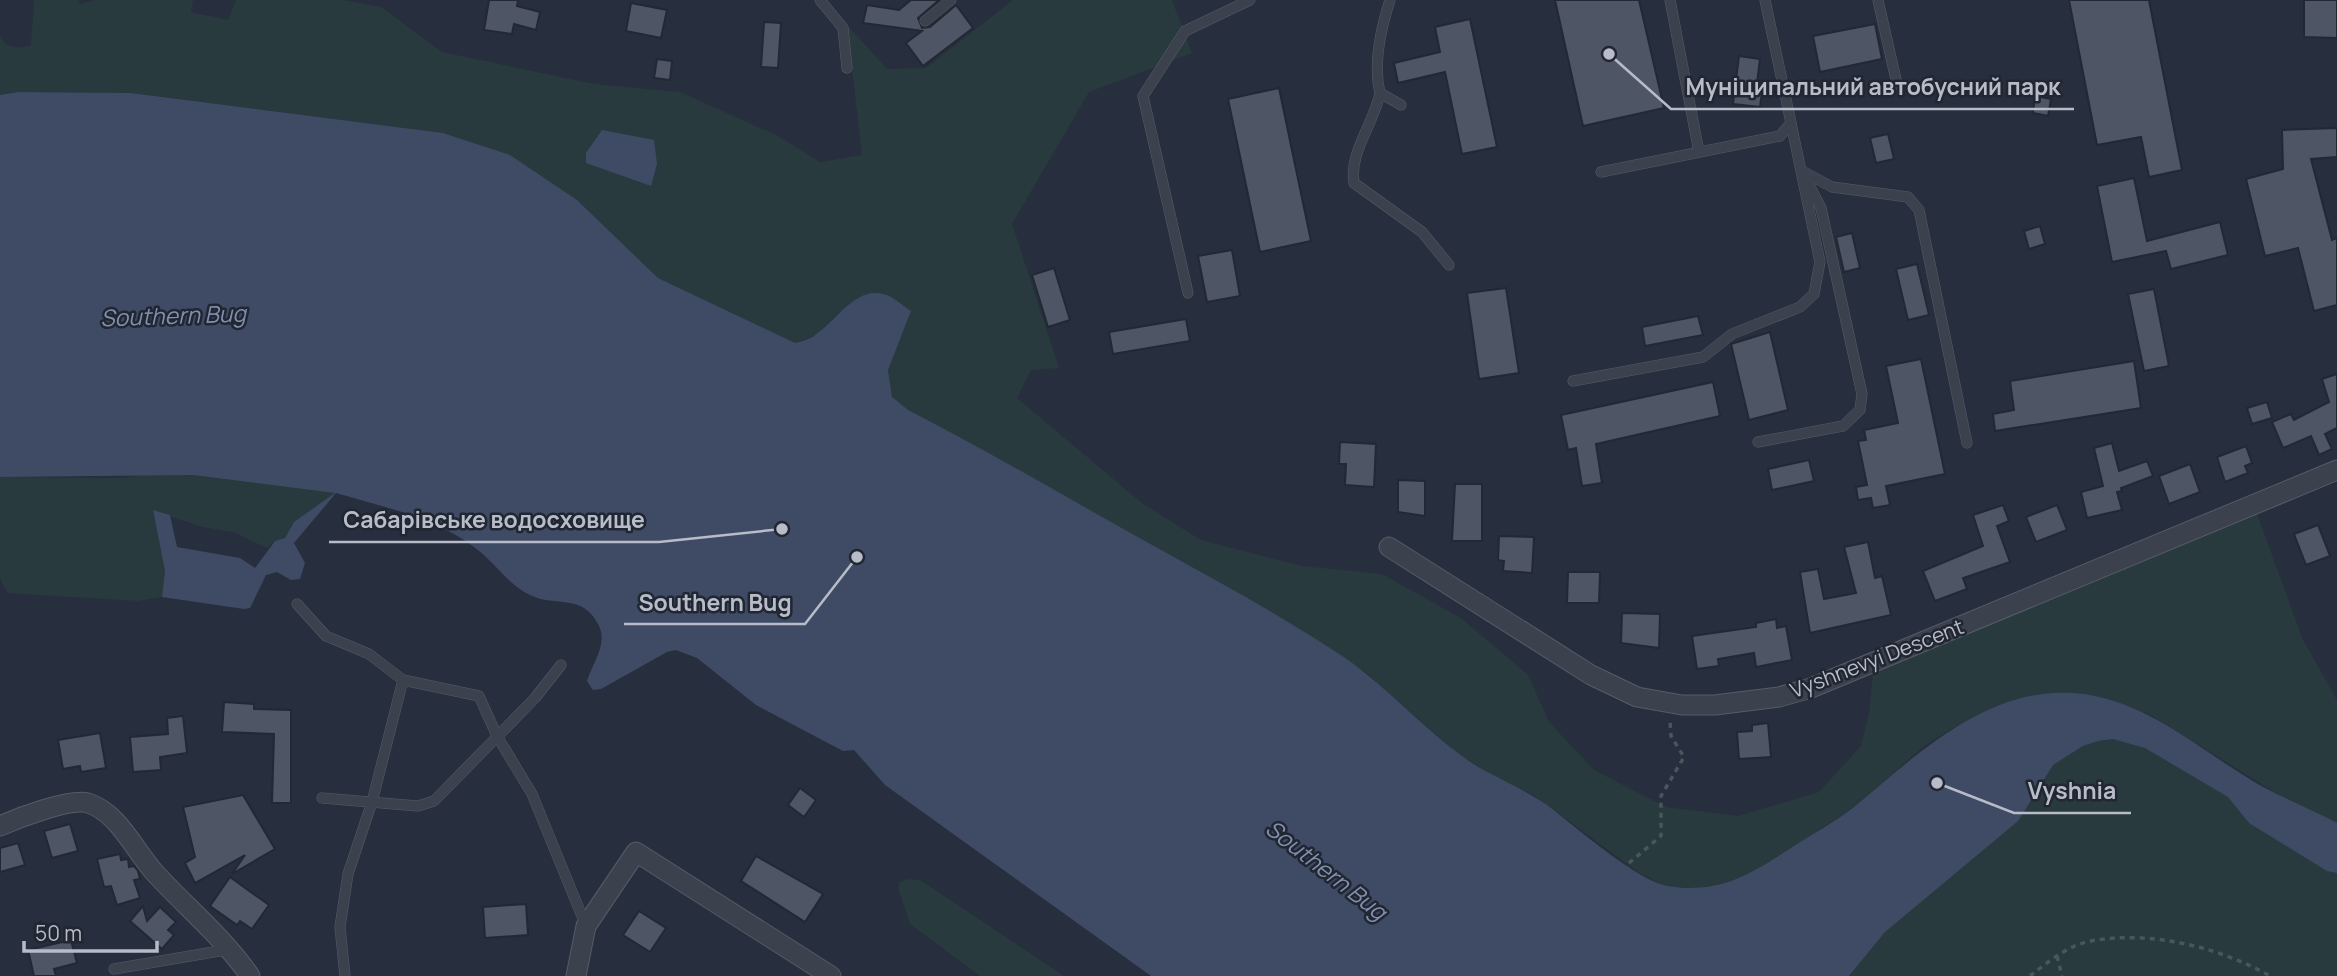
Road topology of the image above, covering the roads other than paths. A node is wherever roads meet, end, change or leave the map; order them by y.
1 (820, 0) edge
2 (951, 0) edge
3 (1250, 0) edge
4 (1390, 0) edge
5 (1671, 0) edge
6 (1765, 0) edge
7 (1878, 0) edge
8 (925, 20) dead end
9 (847, 68) dead end
10 (1896, 84) dead end
11 (1380, 93) junction
12 (1401, 105) dead end
13 (1791, 123) junction
14 (1699, 152) junction
15 (1802, 171) junction
16 (1601, 172) dead end
17 (1448, 265) dead end
18 (1188, 293) dead end
19 (1573, 381) dead end
20 (1758, 442) dead end
21 (1967, 443) dead end
22 (2337, 470) edge
23 (1389, 547) dead end
24 (297, 604) dead end
25 (561, 665) dead end
26 (403, 680) junction
27 (497, 736) junction
28 (322, 798) dead end
29 (372, 802) junction
30 (0, 826) edge
31 (586, 926) junction
32 (232, 949) junction
33 (114, 969) dead end
34 (250, 976) edge
35 (345, 976) edge
36 (576, 976) edge
37 (831, 976) edge

1 - 9 lane
2 - 8 lane
3 - 18 lane
4 - 11 lane
5 - 14 lane
6 - 13 lane
7 - 10 lane
11 - 12 lane
11 - 17 lane
13 - 14 lane
13 - 15 lane
14 - 16 lane
15 - 19 lane
15 - 20 lane
15 - 21 lane
22 - 23 street, Vyshnevyi Descent
24 - 26 lane
25 - 27 lane
26 - 27 lane
26 - 29 lane
27 - 29 lane
27 - 31 lane
28 - 29 lane
29 - 35 lane
30 - 32 street
31 - 36 street
31 - 37 street
32 - 33 lane
32 - 34 street

